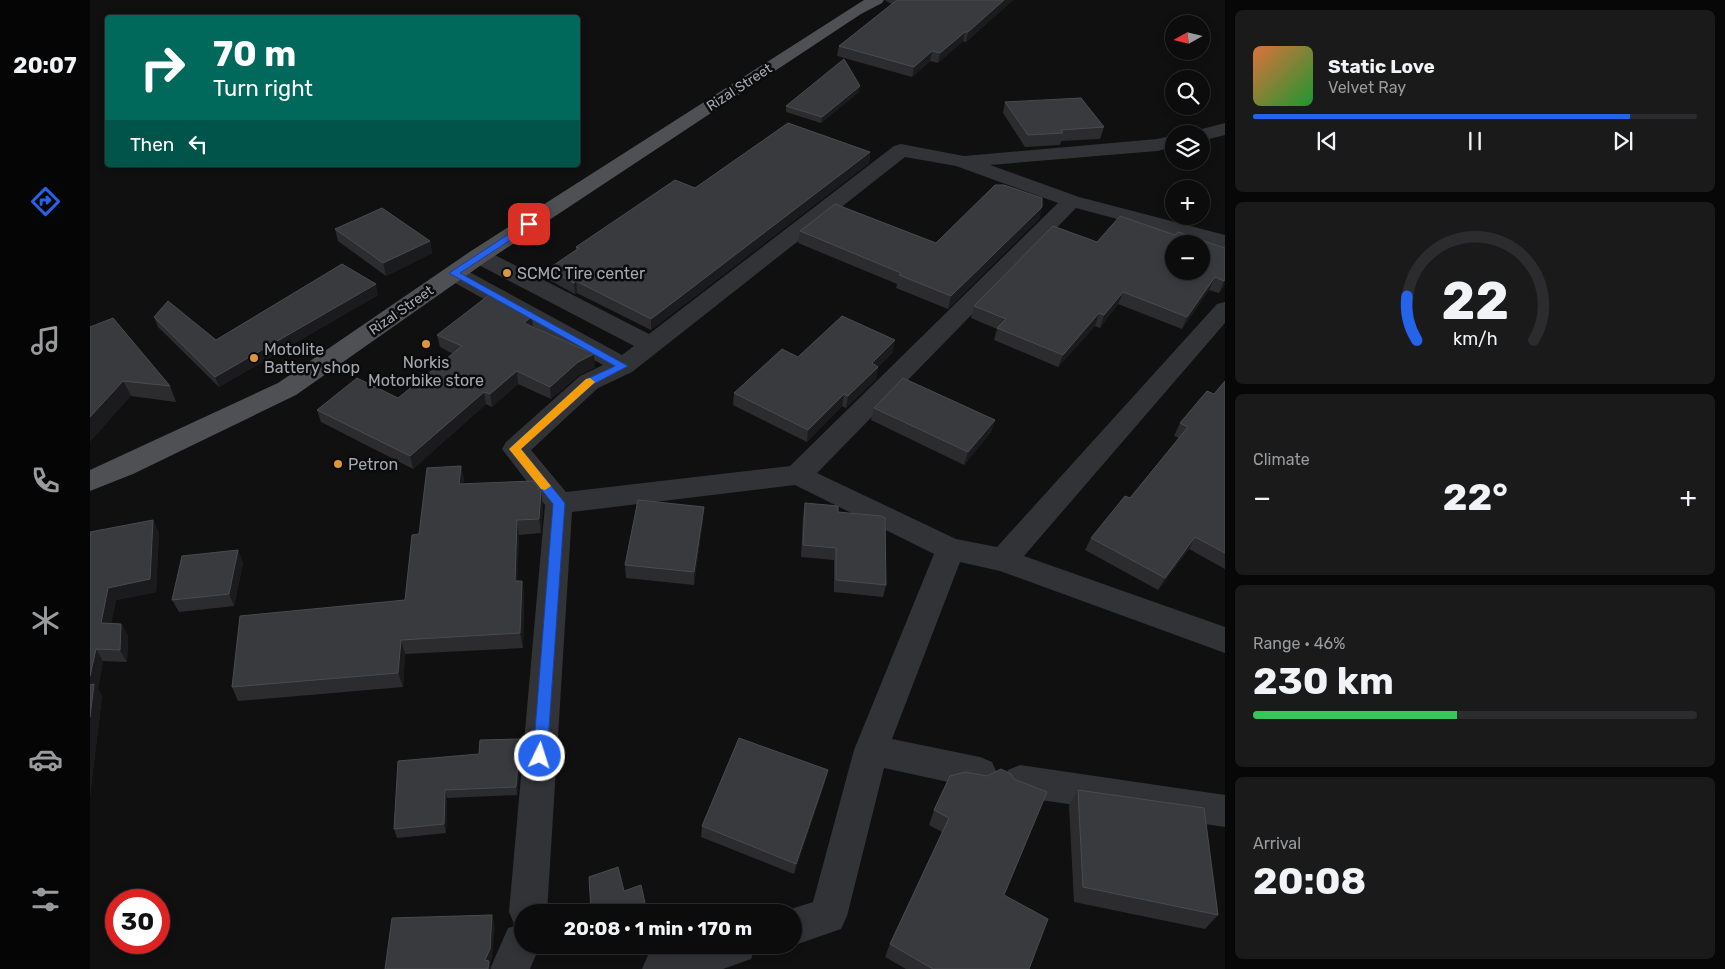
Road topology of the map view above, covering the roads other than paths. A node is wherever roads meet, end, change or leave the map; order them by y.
1 (876, 0) edge
2 (1225, 129) edge
3 (1210, 133) edge
4 (1165, 143) edge
5 (960, 161) junction
6 (1072, 202) junction
7 (1225, 242) edge
8 (479, 256) junction
9 (454, 273) junction
10 (1225, 309) edge
11 (651, 345) junction
12 (623, 366) junction
13 (798, 475) junction
14 (90, 481) edge
15 (559, 503) junction
16 (950, 549) junction
17 (1003, 560) junction
18 (1225, 640) edge
19 (871, 750) junction
20 (980, 774) edge
21 (1020, 781) edge
22 (1225, 811) edge
23 (529, 904) edge
24 (802, 924) edge
25 (517, 954) edge
26 (709, 954) edge
27 (510, 969) edge
28 (662, 969) edge

1 - 8 main road, Rizal Street
2 - 3 street
4 - 5 street
5 - 6 street
5 - 11 street
6 - 7 street
6 - 13 street
8 - 9 main road, Rizal Street
8 - 11 street
9 - 12 street
9 - 14 main road, Rizal Street
10 - 17 street
11 - 12 street
12 - 15 street
13 - 15 street
13 - 16 street
15 - 23 street
16 - 17 street
16 - 19 street
17 - 18 street
19 - 20 street
19 - 24 street
21 - 22 street
25 - 27 street
26 - 28 street

